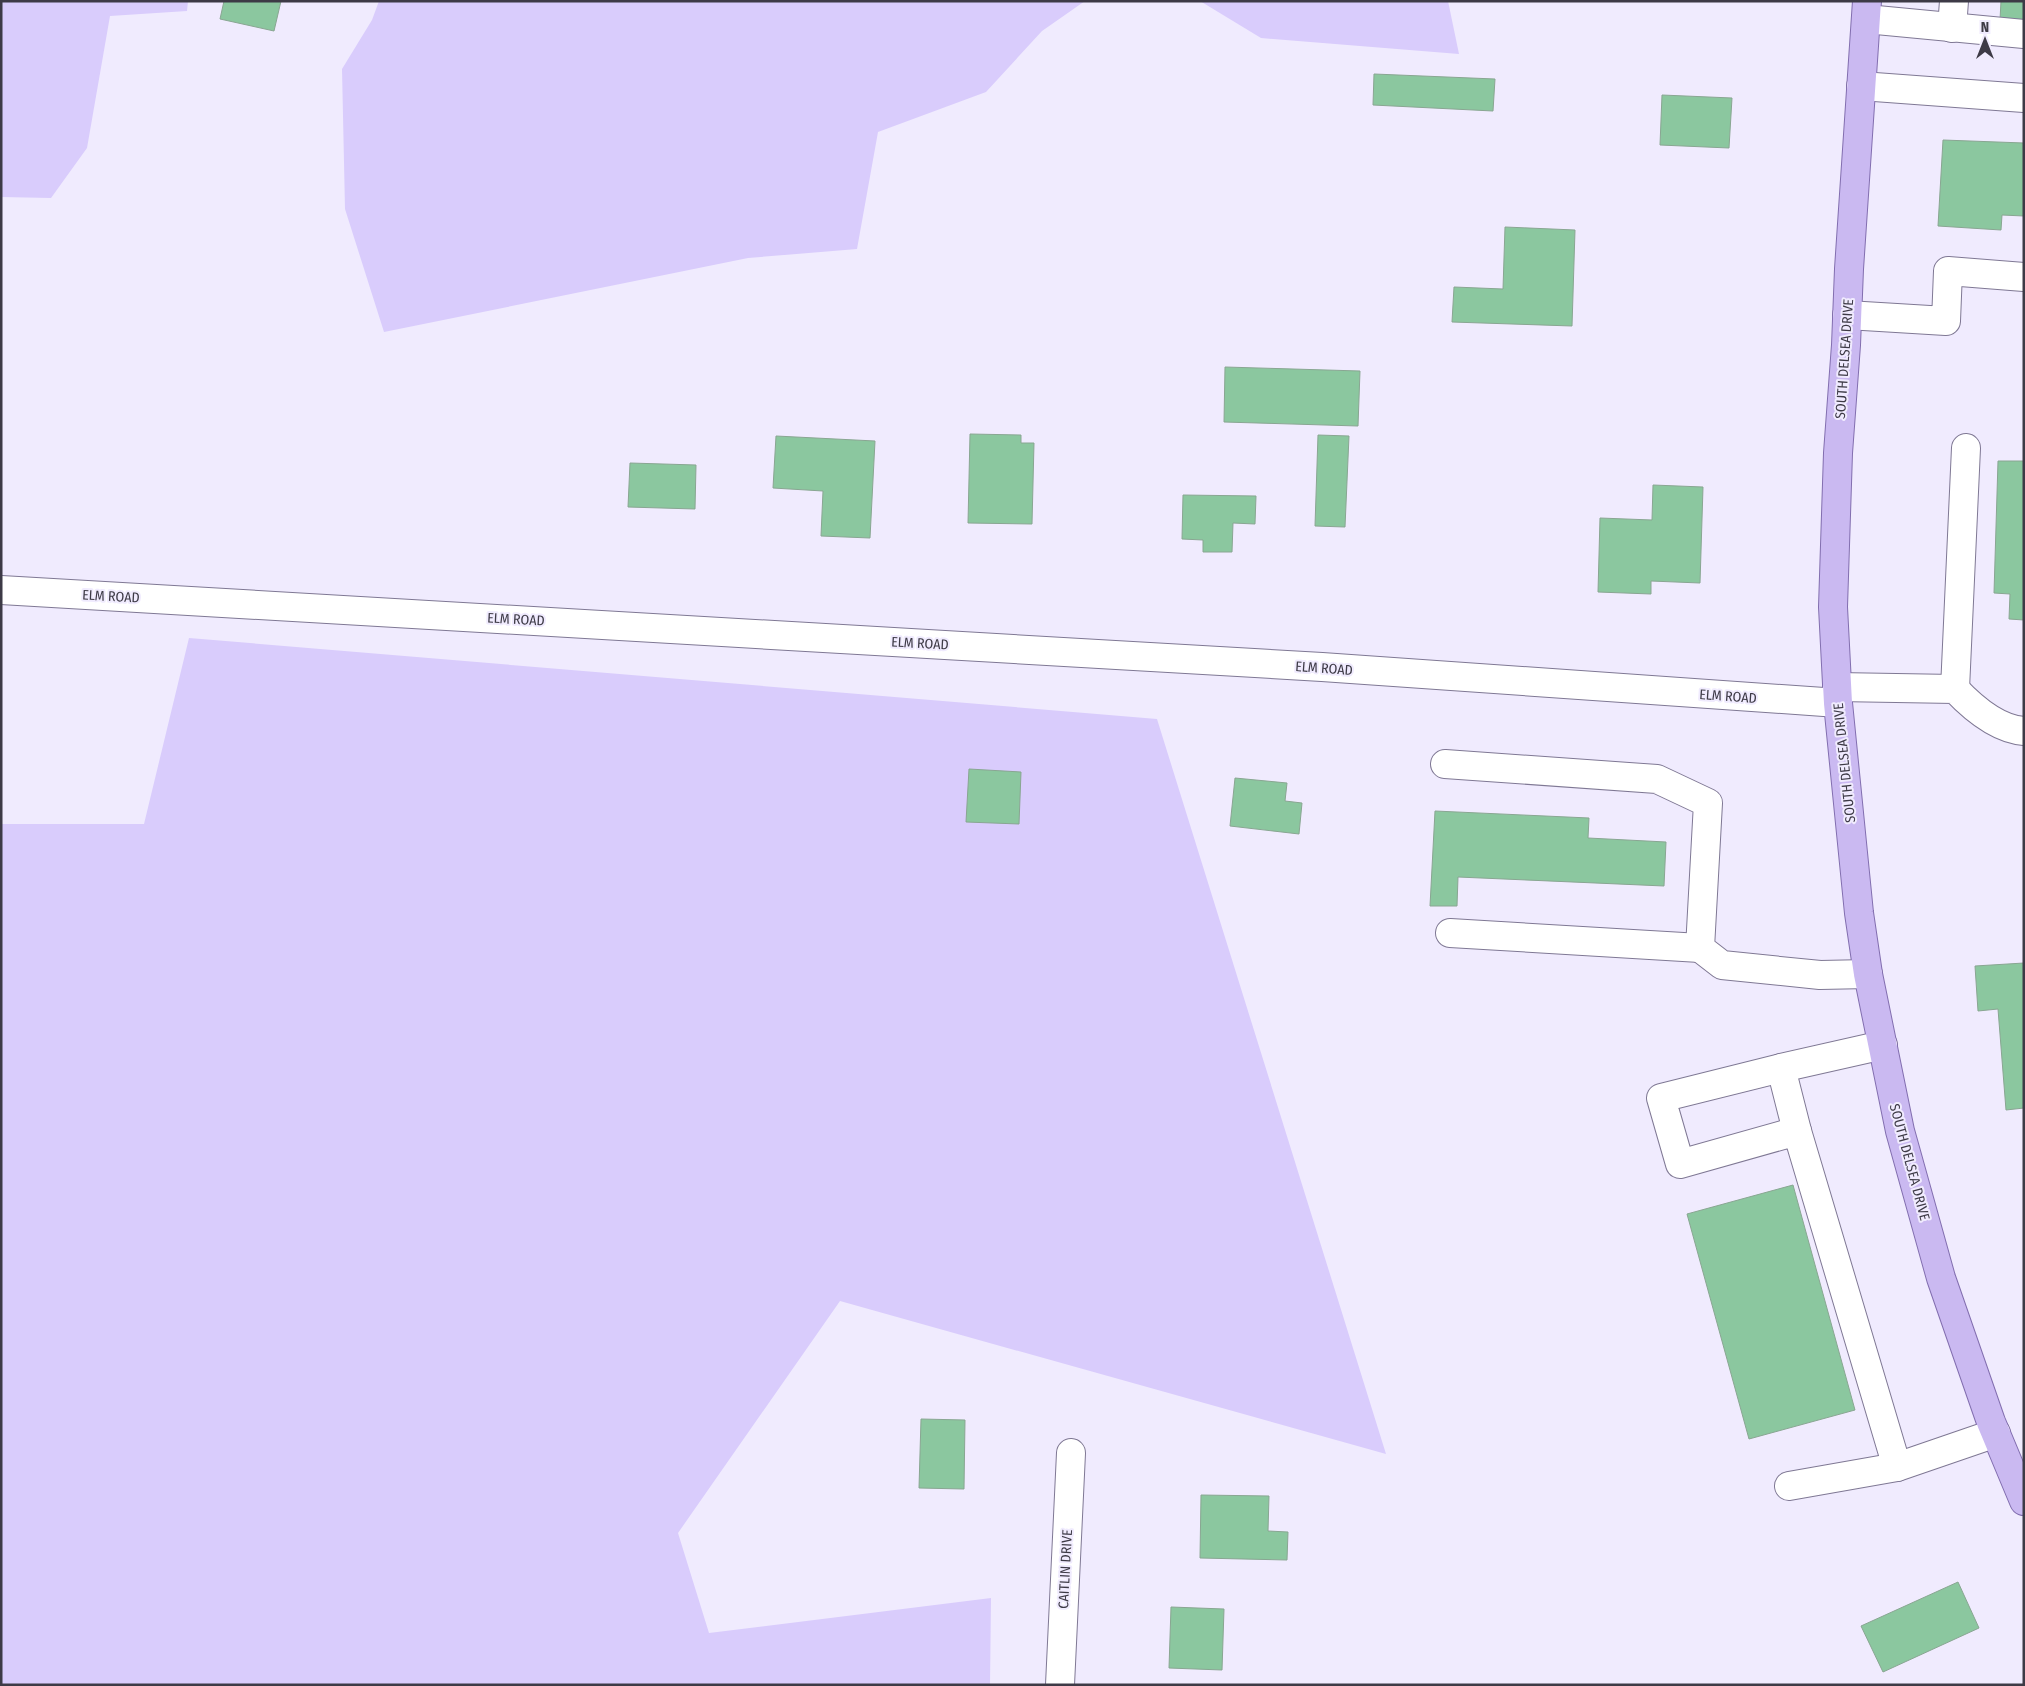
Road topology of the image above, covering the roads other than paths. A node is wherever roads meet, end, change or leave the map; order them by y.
1 (1866, 10) edge
2 (1953, 14) edge
3 (2024, 34) edge
4 (1861, 86) junction
5 (2024, 98) edge
6 (2024, 277) edge
7 (1847, 315) junction
8 (1966, 448) dead end
9 (1, 590) edge
10 (1955, 689) junction
11 (1838, 695) junction
12 (2024, 731) edge
13 (1445, 764) dead end
14 (1450, 933) dead end
15 (1700, 948) junction
16 (1868, 974) junction
17 (1883, 1045) junction
18 (1781, 1068) junction
19 (1797, 1131) junction
20 (1996, 1433) junction
21 (1071, 1453) dead end
22 (1897, 1467) junction
23 (1789, 1486) dead end
24 (2024, 1500) edge
25 (1060, 1685) edge

1 - 2 street
1 - 4 main road, SOUTH DELSEA DRIVE
2 - 3 street
4 - 5 street
4 - 7 main road, SOUTH DELSEA DRIVE
6 - 7 street
7 - 11 main road, SOUTH DELSEA DRIVE
8 - 10 street
9 - 11 street, ELM ROAD
10 - 11 street, ELM ROAD
10 - 12 street
11 - 16 main road, SOUTH DELSEA DRIVE
13 - 15 street
14 - 15 street
15 - 16 street
16 - 17 main road, SOUTH DELSEA DRIVE
17 - 18 street
17 - 20 main road, SOUTH DELSEA DRIVE
18 - 19 street
18 - 19 street
19 - 22 street
20 - 22 street
20 - 24 main road, SOUTH DELSEA DRIVE
21 - 25 street, CAITLIN DRIVE
22 - 23 street

